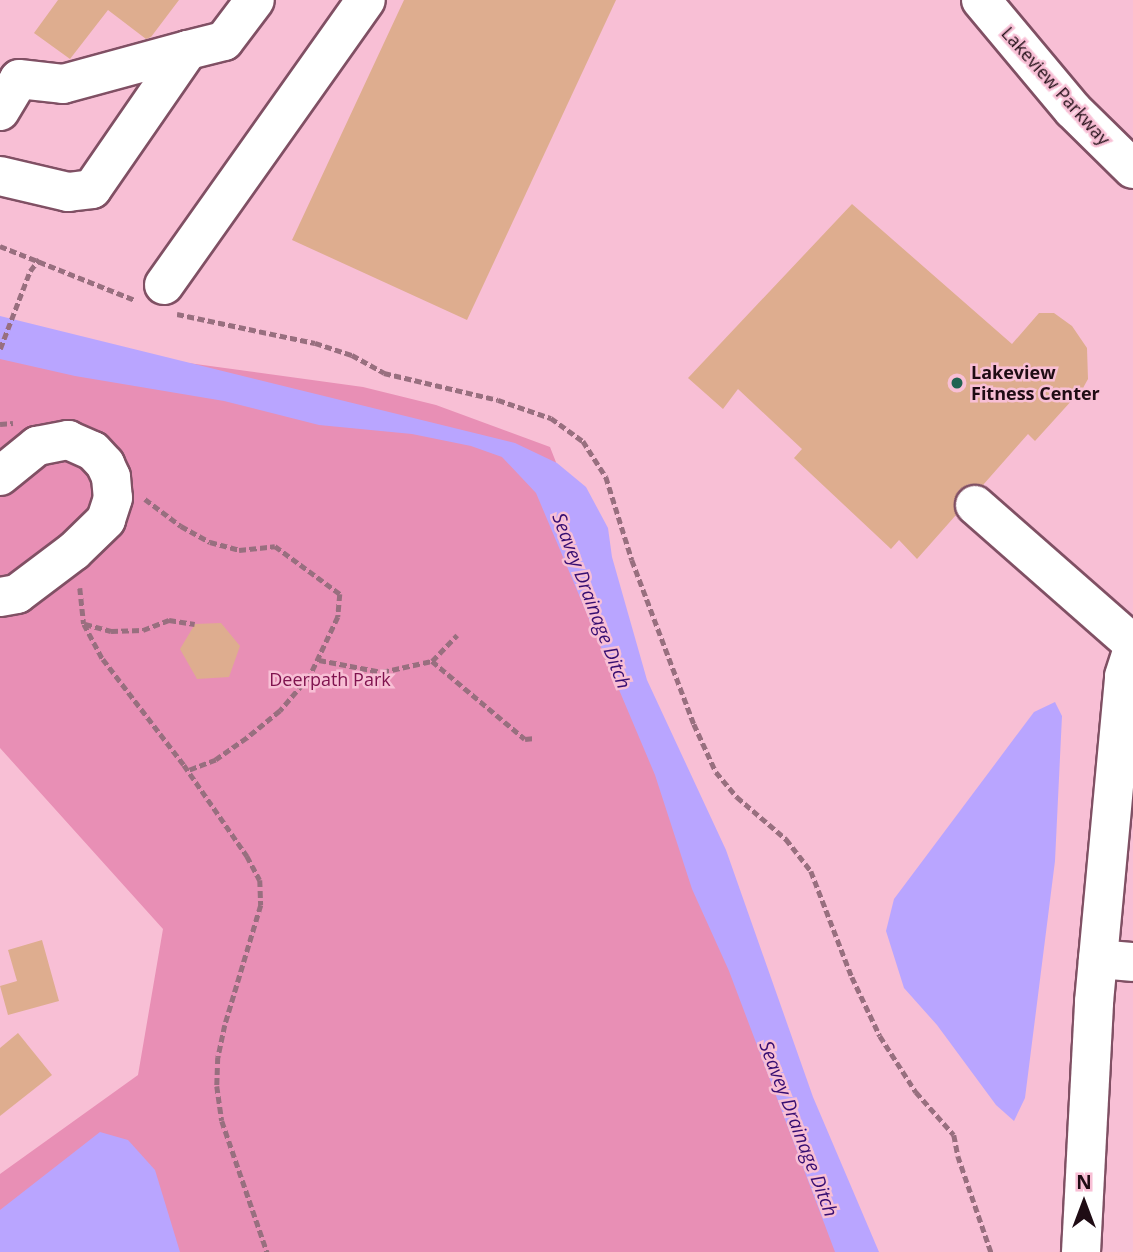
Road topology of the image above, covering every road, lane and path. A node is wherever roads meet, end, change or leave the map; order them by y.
1 (255, 0) edge
2 (366, 0) edge
3 (981, 0) edge
4 (188, 50) junction
5 (0, 111) edge
6 (1133, 169) edge
7 (0, 176) edge
8 (0, 246) edge
9 (38, 259) junction
10 (155, 298) junction
11 (0, 349) edge
12 (27, 422) dead end
13 (0, 424) edge
14 (0, 476) edge
15 (143, 497) dead end
16 (975, 505) dead end
17 (80, 583) dead end
18 (0, 597) edge
19 (84, 624) junction
20 (195, 624) dead end
21 (457, 635) dead end
22 (1133, 646) edge
23 (319, 660) junction
24 (432, 661) junction
25 (535, 738) dead end
26 (188, 771) junction
27 (1116, 960) edge
28 (267, 1252) edge
29 (991, 1252) edge
30 (1081, 1252) edge

1 - 4 street
2 - 10 street
3 - 6 street, Lakeview Parkway
4 - 5 street
4 - 7 street
8 - 9 path
9 - 10 path
9 - 11 path
10 - 29 path
12 - 13 path
14 - 18 street
15 - 23 path
16 - 22 street
17 - 19 path
19 - 20 path
19 - 26 path
21 - 24 path
22 - 27 street
23 - 24 path
23 - 26 path
24 - 25 path
26 - 28 path
27 - 30 street

